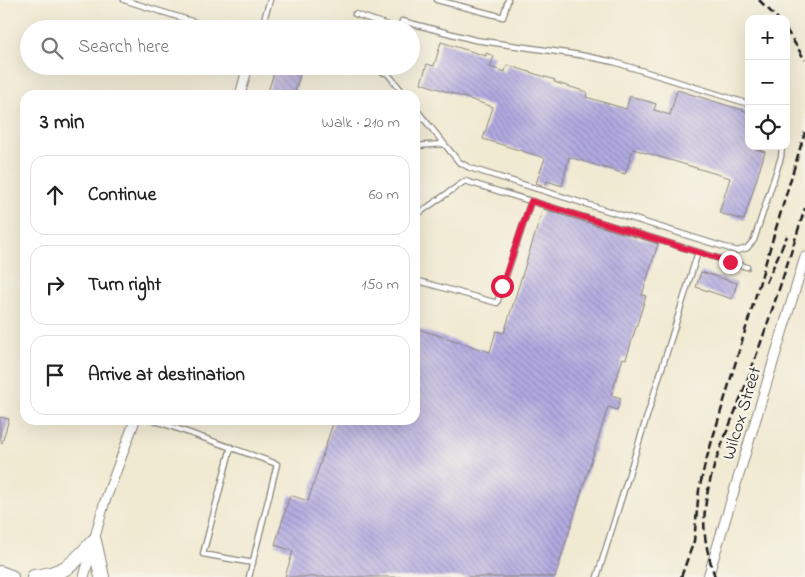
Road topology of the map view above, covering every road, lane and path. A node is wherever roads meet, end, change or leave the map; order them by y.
1 (124, 0) edge
2 (270, 0) edge
3 (437, 0) edge
4 (508, 0) edge
5 (355, 14) dead end
6 (188, 20) edge
7 (264, 20) edge
8 (373, 20) edge
9 (420, 25) edge
10 (246, 75) edge
11 (389, 75) edge
12 (241, 90) edge
13 (401, 90) edge
14 (745, 103) edge
15 (420, 114) edge
16 (443, 144) junction
17 (420, 146) edge
18 (782, 150) edge
19 (531, 201) junction
20 (420, 212) edge
21 (698, 252) junction
22 (805, 258) edge
23 (746, 267) dead end
24 (420, 281) edge
25 (133, 425) edge
26 (168, 425) edge
27 (231, 447) junction
28 (94, 541) junction
29 (253, 564) junction
30 (0, 573) edge
31 (11, 577) edge
32 (34, 577) edge
33 (84, 577) edge
34 (102, 577) edge
35 (249, 577) edge
36 (597, 577) edge
37 (708, 577) edge

1 - 6 lane
2 - 7 lane
3 - 4 lane
5 - 8 lane
9 - 14 lane
10 - 12 street
11 - 13 lane
15 - 16 lane
16 - 17 lane
16 - 18 lane
19 - 20 lane
19 - 21 lane
19 - 24 lane
21 - 23 lane
21 - 36 lane
22 - 37 street, Wilcox Street
25 - 28 street
26 - 27 lane
27 - 29 lane
27 - 29 lane
28 - 32 main road
28 - 33 street
28 - 34 main road
29 - 35 lane
30 - 31 main road

